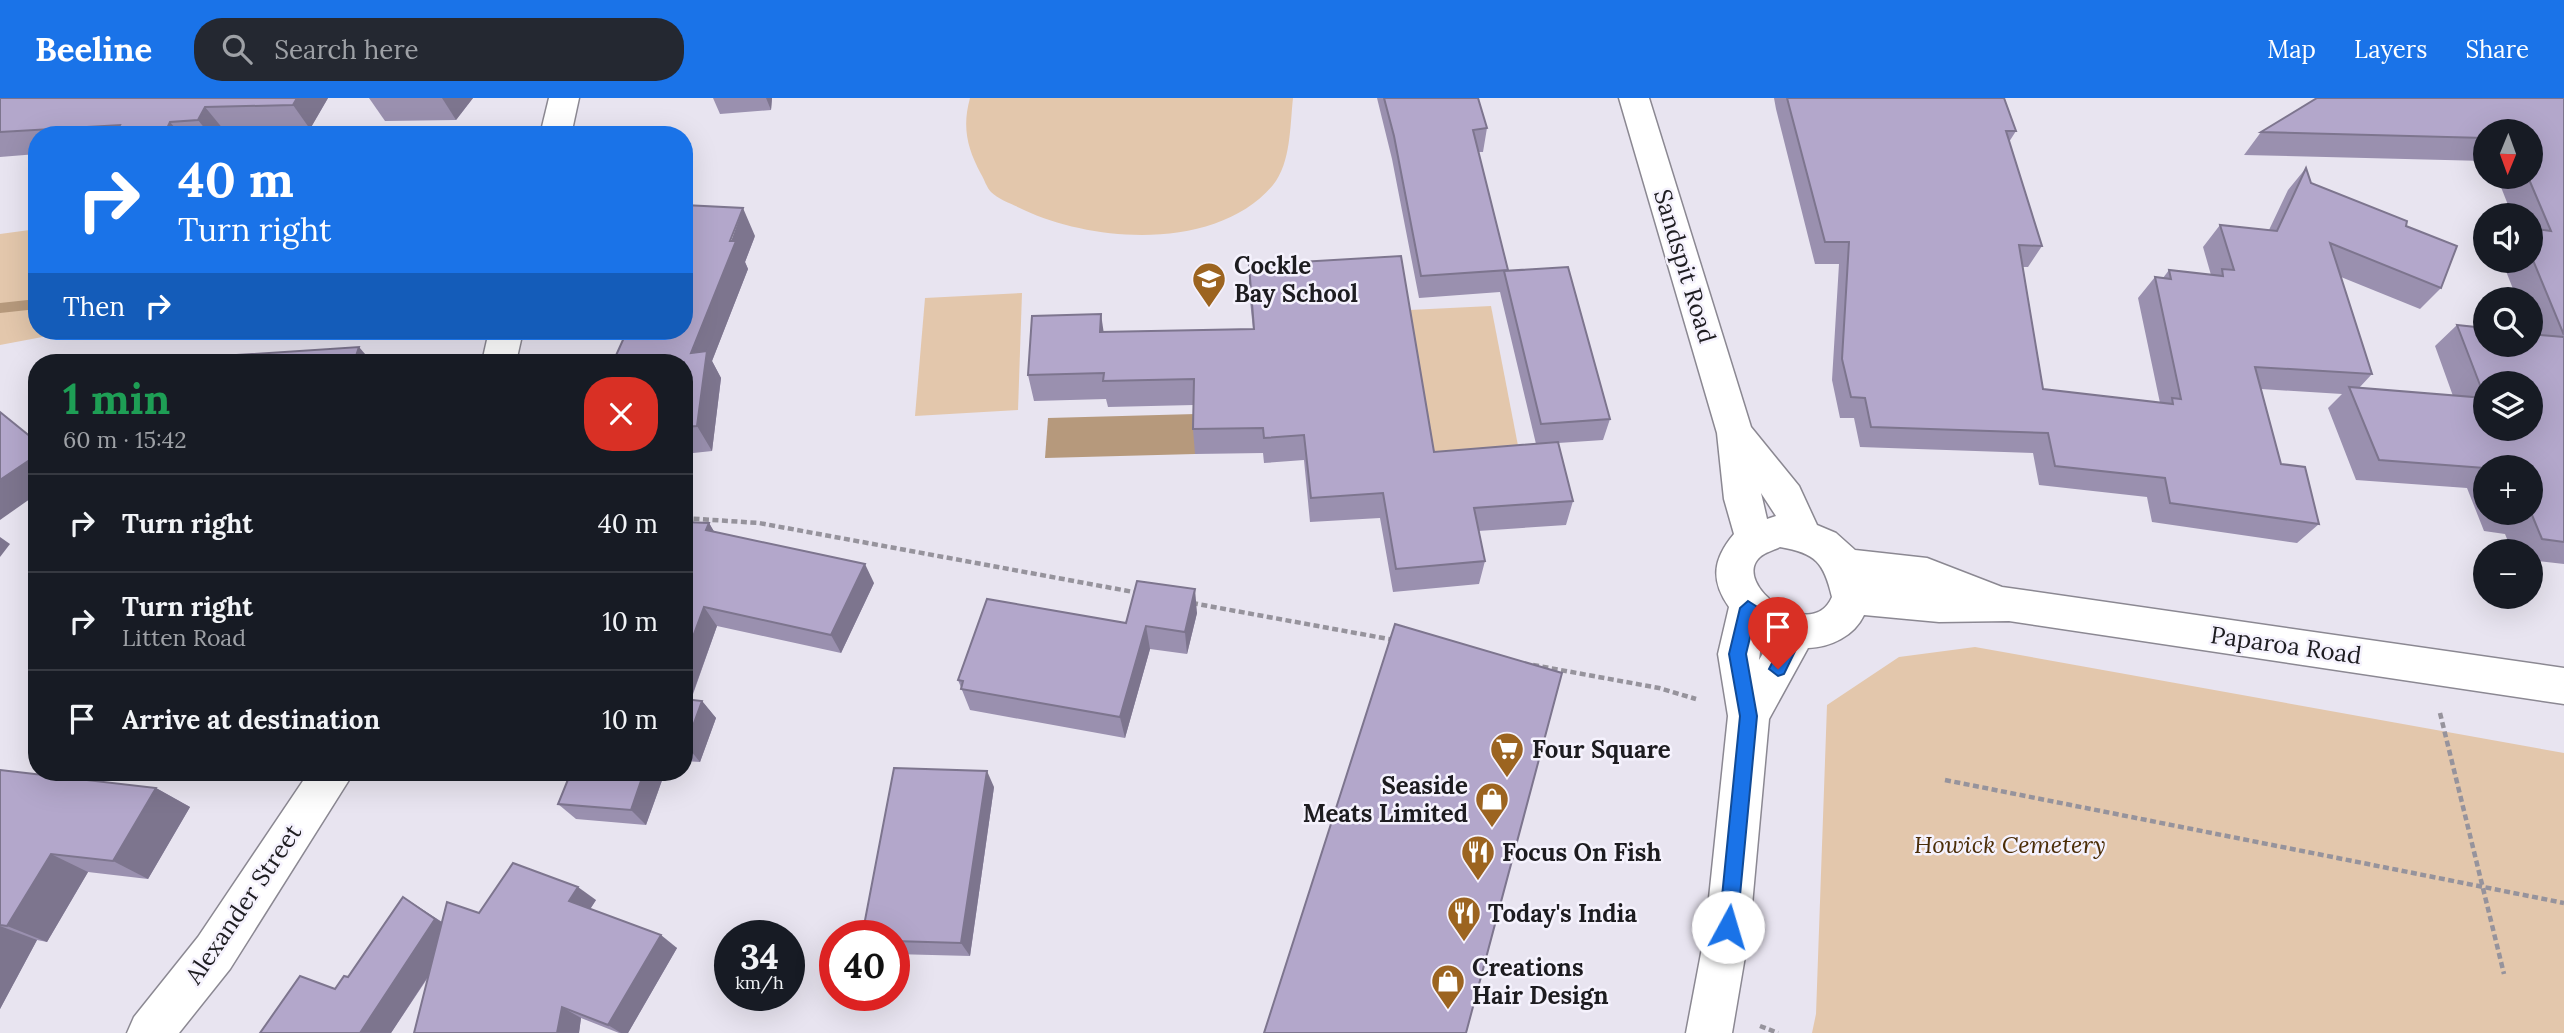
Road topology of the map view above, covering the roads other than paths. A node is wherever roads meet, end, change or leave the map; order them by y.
1 (564, 98) edge
2 (1634, 98) edge
3 (557, 126) edge
4 (1735, 433) junction
5 (1803, 535) junction
6 (1754, 538) junction
7 (1848, 581) junction
8 (1748, 608) junction
9 (1797, 631) junction
10 (2564, 686) edge
11 (1749, 716) junction
12 (327, 781) edge
13 (150, 1033) edge
14 (1709, 1033) edge

1 - 3 main road
2 - 4 main road, Sandspit Road
4 - 5 main road, Sandspit Road
4 - 6 main road, Sandspit Road
5 - 6 main road
5 - 7 main road
6 - 8 main road
7 - 9 main road
7 - 10 main road, Paparoa Road
8 - 9 main road
8 - 11 main road
9 - 11 main road
11 - 14 main road
12 - 13 main road, Alexander Street

